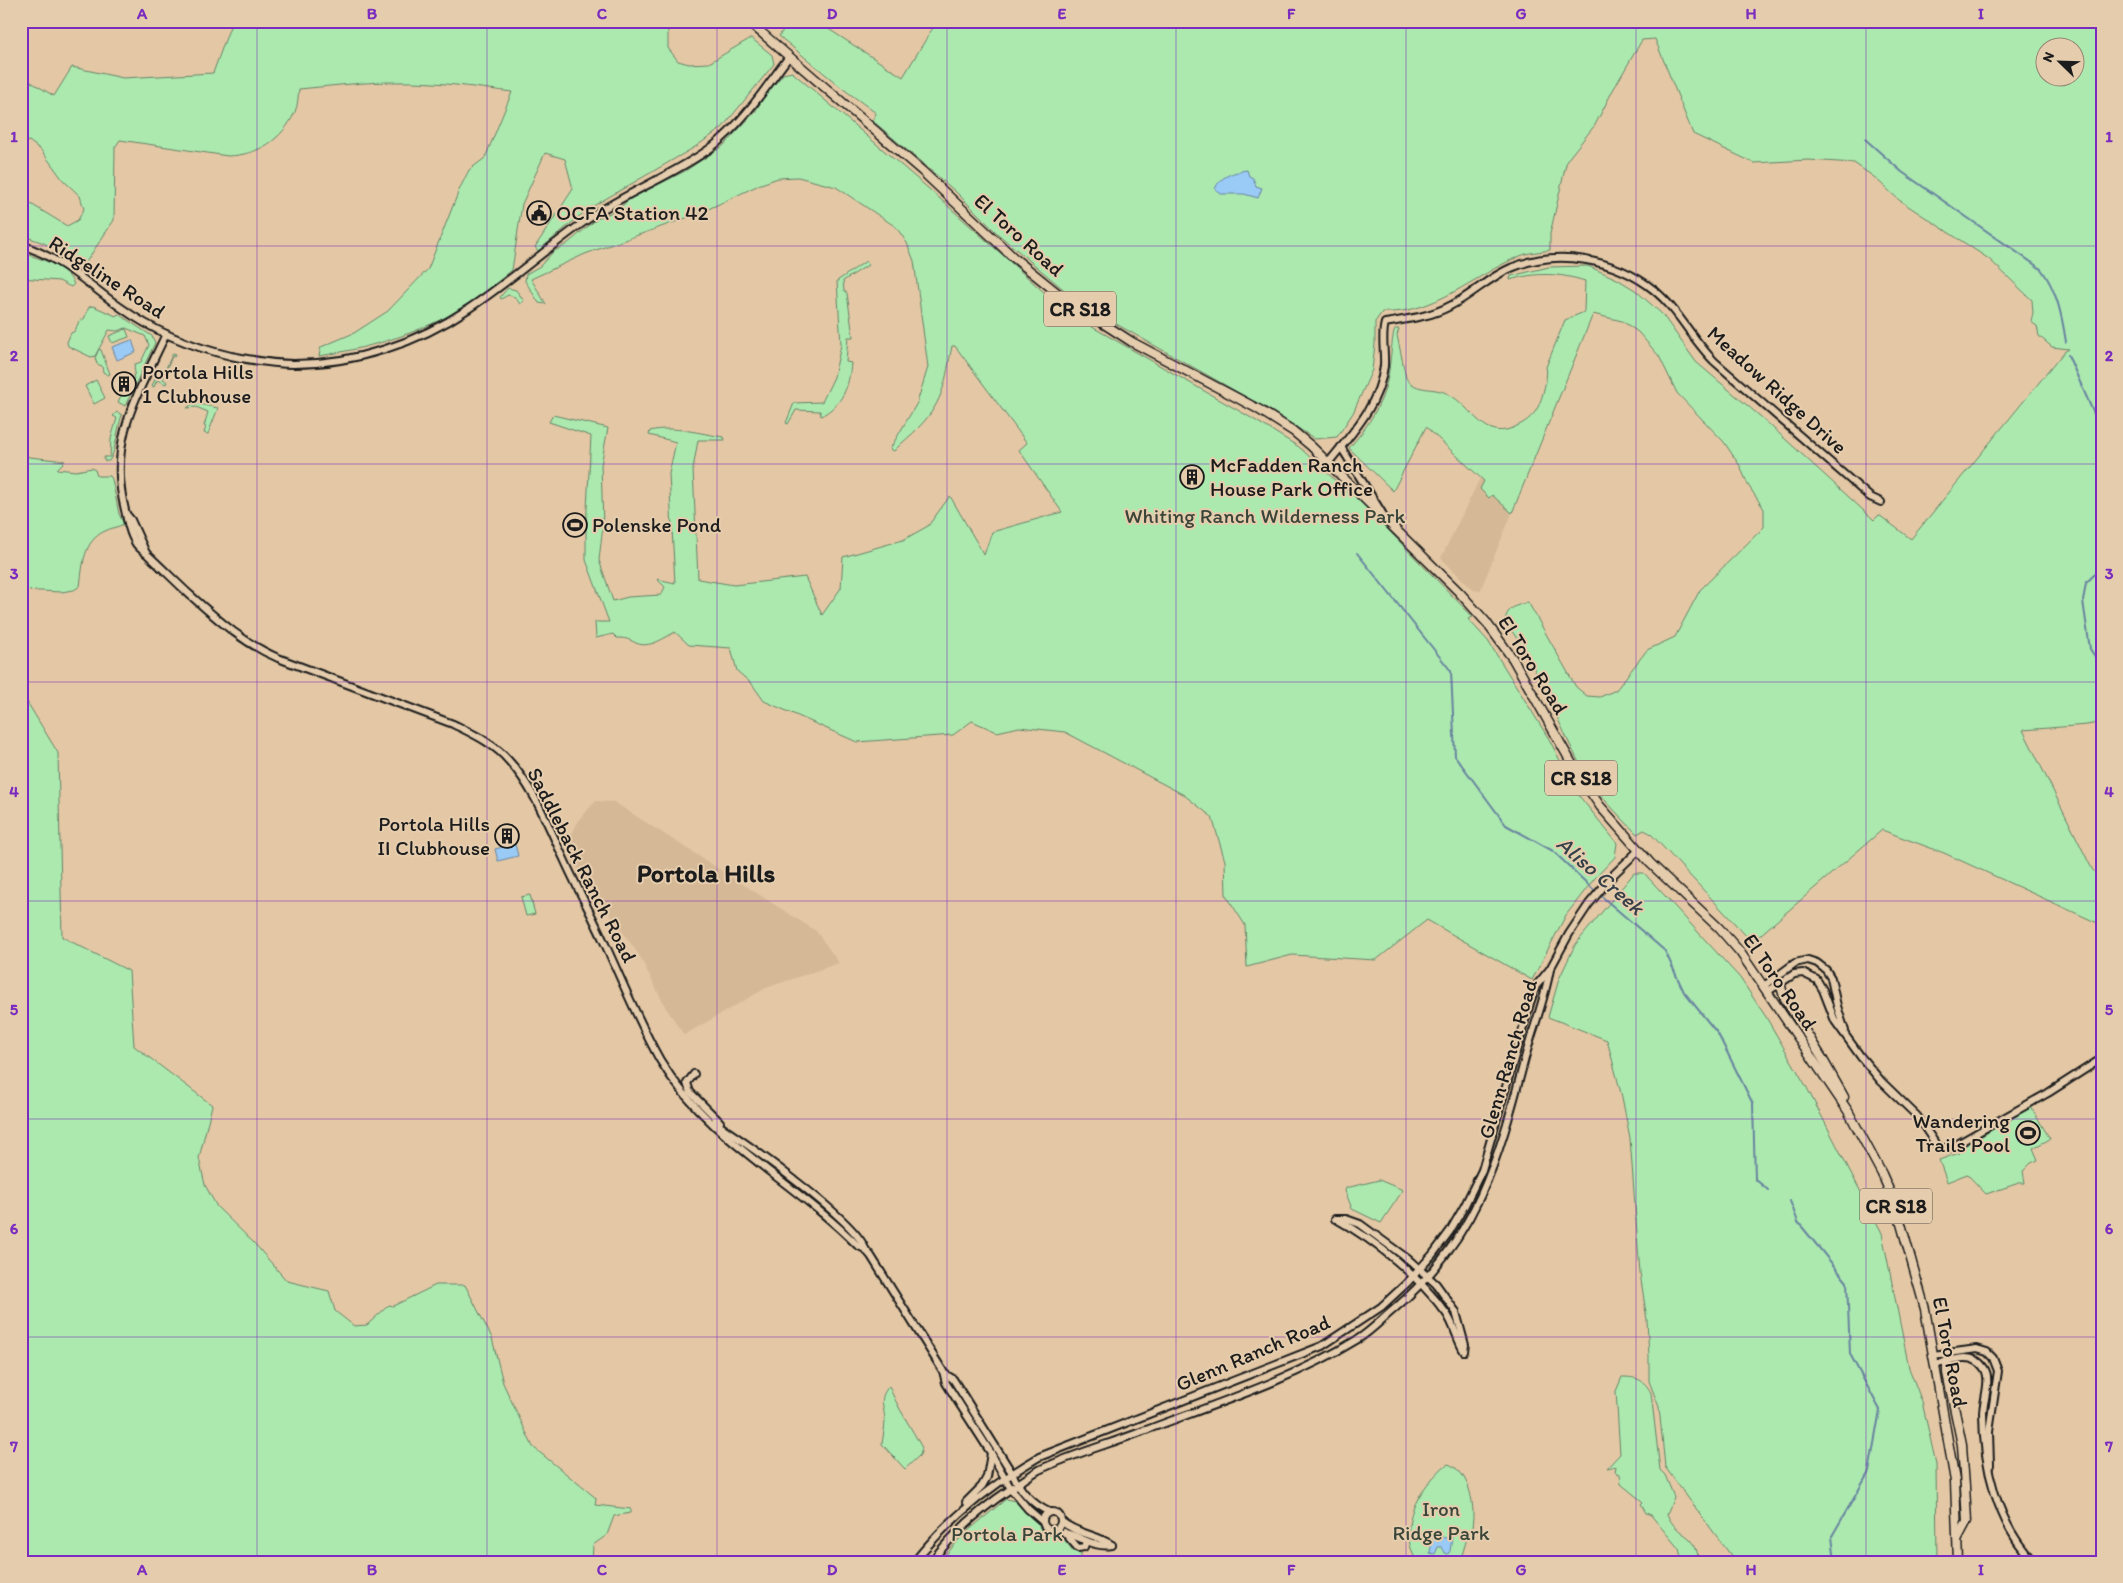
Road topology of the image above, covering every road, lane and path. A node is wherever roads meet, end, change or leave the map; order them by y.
1 (748, 21) edge
2 (788, 58) junction
3 (21, 245) edge
4 (166, 334) junction
5 (1341, 447) junction
6 (1329, 462) junction
7 (1880, 502) dead end
8 (1383, 517) junction
9 (1639, 850) junction
10 (1550, 969) junction
11 (1780, 983) junction
12 (1766, 989) junction
13 (1846, 1034) junction
14 (2098, 1061) dead end
15 (694, 1074) dead end
16 (1848, 1111) junction
17 (705, 1115) junction
18 (738, 1138) junction
19 (865, 1249) junction
20 (1420, 1269) junction
21 (1413, 1276) junction
22 (1428, 1276) junction
23 (1421, 1283) junction
24 (1933, 1355) junction
25 (1947, 1362) junction
26 (1935, 1364) junction
27 (945, 1374) junction
28 (991, 1453) junction
29 (1990, 1468) junction
30 (1012, 1472) junction
31 (1004, 1478) junction
32 (1018, 1484) junction
33 (1011, 1489) junction
34 (1049, 1512) junction
35 (1043, 1522) junction
36 (948, 1524) junction
37 (1060, 1524) junction
38 (1086, 1534) junction
39 (1958, 1538) junction
40 (1086, 1542) junction
41 (914, 1562) edge
42 (931, 1562) edge
43 (1958, 1562) edge
44 (2034, 1562) edge

1 - 2 main road, El Toro Road / CR S18
2 - 4 street, Ridgeline Road
2 - 6 main road, El Toro Road / CR S18
3 - 4 street, Ridgeline Road
4 - 17 street, Saddleback Ranch Road
5 - 6 street
5 - 7 street, Meadow Ridge Drive
5 - 8 street, El Toro Road
6 - 8 main road, El Toro Road / CR S18
8 - 9 main road, El Toro Road / CR S18
9 - 10 street, Glenn Ranch Road
9 - 12 main road, El Toro Road / CR S18
10 - 20 street, Glenn Ranch Road
10 - 22 street, Glenn Ranch Road
11 - 12 street
11 - 13 street
11 - 16 main road
12 - 13 street
12 - 16 main road, El Toro Road / CR S18
13 - 14 street
15 - 18 street
16 - 24 main road, El Toro Road / CR S18
17 - 18 street, Saddleback Ranch Road
17 - 19 street, Saddleback Ranch Road
18 - 19 street, Saddleback Ranch Road
19 - 27 street, Saddleback Ranch Road
20 - 21 street, Glenn Ranch Road
20 - 21 street
20 - 22 street
21 - 23 street
21 - 30 street, Glenn Ranch Road
22 - 23 street, Glenn Ranch Road
22 - 23 street
23 - 32 street, Glenn Ranch Road
24 - 26 main road, El Toro Road / CR S18
24 - 29 street
25 - 26 street
25 - 29 street
25 - 39 main road
26 - 39 main road, El Toro Road / CR S18
27 - 28 street, Saddleback Ranch Road
27 - 30 street, Saddleback Ranch Road
28 - 31 street, Saddleback Ranch Road
28 - 36 street
29 - 44 street
30 - 31 street, Glenn Ranch Road
30 - 32 street, Saddleback Ranch Road
31 - 33 street, Saddleback Ranch Road
31 - 36 street, Glenn Ranch Road
32 - 33 street, Glenn Ranch Road
32 - 34 street, Saddleback Ranch Road
33 - 35 street, Saddleback Ranch Road
33 - 42 street, Glenn Ranch Road
34 - 35 street
34 - 37 street
35 - 37 street
36 - 41 street, Glenn Ranch Road
37 - 38 street
37 - 40 street
38 - 40 street
38 - 40 street
39 - 43 main road, El Toro Road / CR S18

